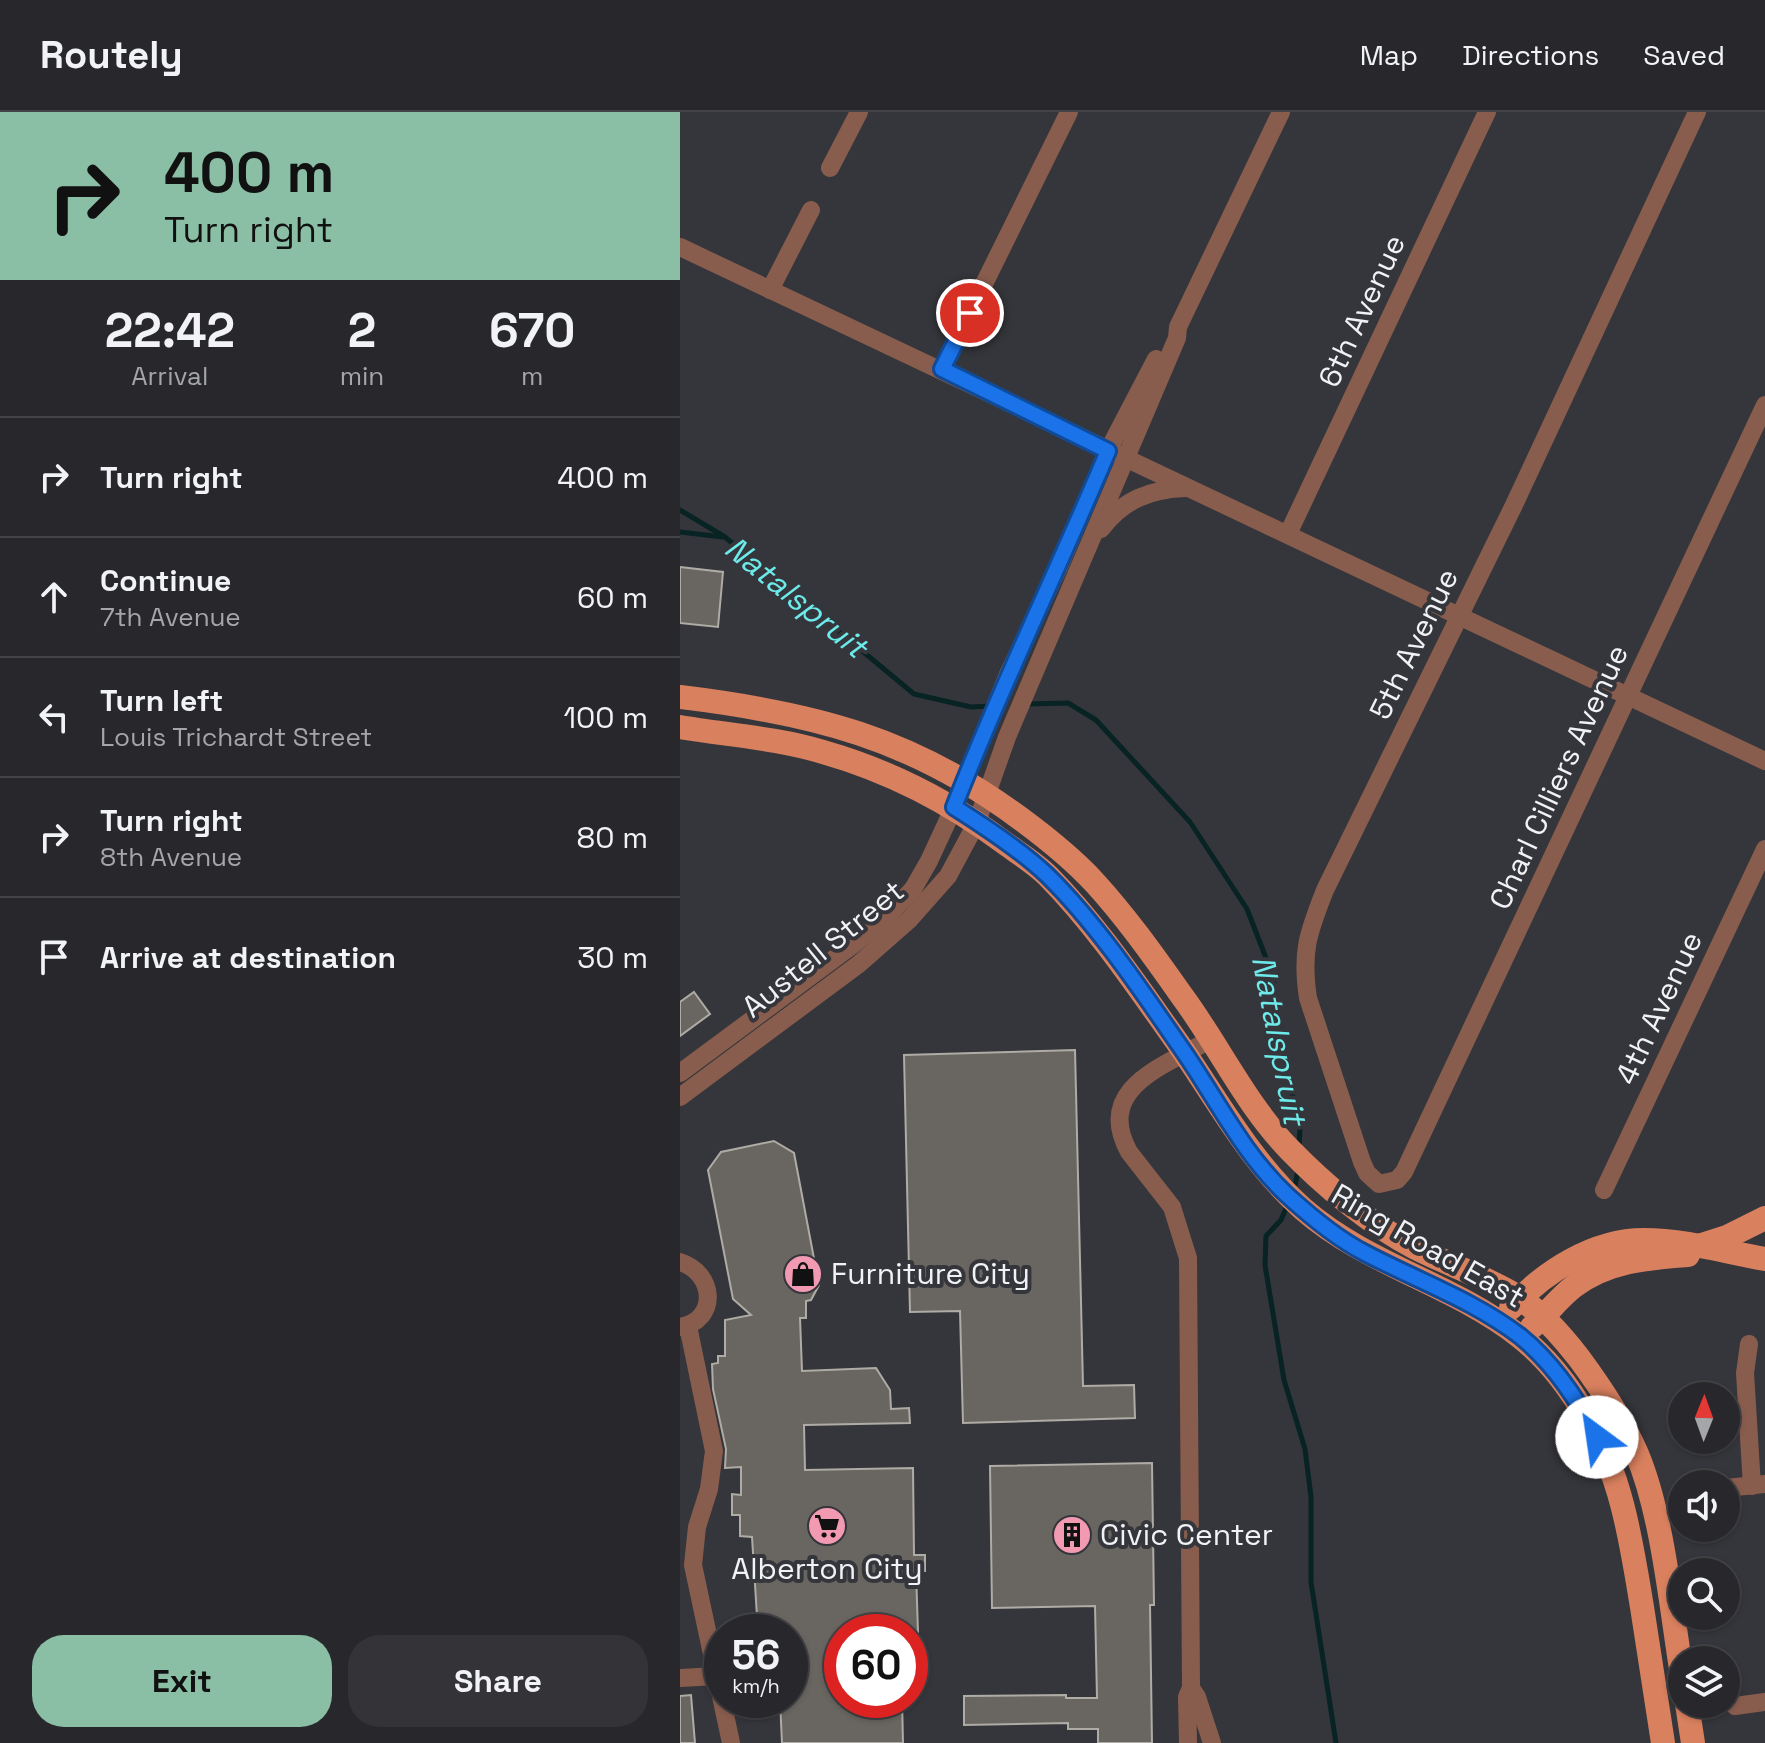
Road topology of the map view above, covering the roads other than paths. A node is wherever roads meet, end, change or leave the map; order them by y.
1 (859, 112) edge
2 (1069, 112) edge
3 (1281, 112) edge
4 (1487, 112) edge
5 (1697, 112) edge
6 (830, 168) dead end
7 (811, 210) dead end
8 (680, 247) edge
9 (770, 290) junction
10 (942, 369) junction
11 (1765, 405) edge
12 (1116, 455) junction
13 (1188, 488) junction
14 (1288, 534) junction
15 (1092, 541) junction
16 (1458, 616) junction
17 (680, 697) edge
18 (1627, 698) junction
19 (680, 727) edge
20 (1765, 761) edge
21 (964, 779) junction
22 (988, 794) junction
23 (954, 807) junction
24 (977, 822) junction
25 (1765, 849) edge
26 (1211, 1039) junction
27 (1186, 1054) junction
28 (680, 1073) edge
29 (680, 1097) edge
30 (1404, 1172) joint
31 (1604, 1190) dead end
32 (1765, 1218) edge
33 (1696, 1247) junction
34 (1726, 1252) junction
35 (1765, 1259) edge
36 (680, 1262) edge
37 (1520, 1298) junction
38 (1542, 1318) junction
39 (1498, 1321) junction
40 (684, 1326) edge
41 (1521, 1337) junction
42 (1749, 1344) dead end
43 (1759, 1485) edge
44 (704, 1616) edge
45 (1677, 1646) edge
46 (704, 1677) edge
47 (680, 1678) edge
48 (1191, 1688) junction
49 (1765, 1702) edge
50 (1740, 1705) edge
51 (726, 1718) edge
52 (1689, 1718) edge
53 (1210, 1740) edge
54 (731, 1743) edge
55 (1188, 1743) edge
56 (1663, 1743) edge
57 (1693, 1743) edge

1 - 6 street
2 - 10 street
3 - 12 street
4 - 14 street, 6th Avenue
5 - 16 street, 5th Avenue
7 - 9 street
8 - 9 street
9 - 10 street
10 - 12 street
11 - 18 street, Charl Cilliers Avenue
12 - 13 street
12 - 15 street, Austell Street
12 - 21 street
13 - 14 street
13 - 15 street
14 - 16 street
15 - 22 street, Austell Street
16 - 18 street
16 - 30 street, 5th Avenue
17 - 21 main road, Ring Road East
18 - 20 street
18 - 30 street, Charl Cilliers Avenue
19 - 23 main road, Ring Road East
21 - 22 main road, Ring Road East
21 - 23 street
22 - 24 street, Austell Street
22 - 26 main road, Ring Road East
23 - 24 main road, Ring Road East
23 - 28 street
24 - 27 main road, Ring Road East
24 - 29 street, Austell Street
25 - 31 street, 4th Avenue
26 - 27 street
26 - 37 main road, Ring Road East
27 - 39 main road, Ring Road East
27 - 48 street
32 - 33 main road
33 - 34 main road
33 - 37 main road
34 - 35 main road
34 - 38 main road
36 - 40 street
37 - 38 main road, Ring Road East
37 - 39 main road
38 - 41 main road
38 - 45 main road, Ring Road East
39 - 41 main road, Ring Road East
40 - 44 street
41 - 56 main road, Ring Road East
42 - 43 street
46 - 47 street
48 - 53 street
48 - 55 street
49 - 50 street
51 - 54 street
52 - 57 main road

